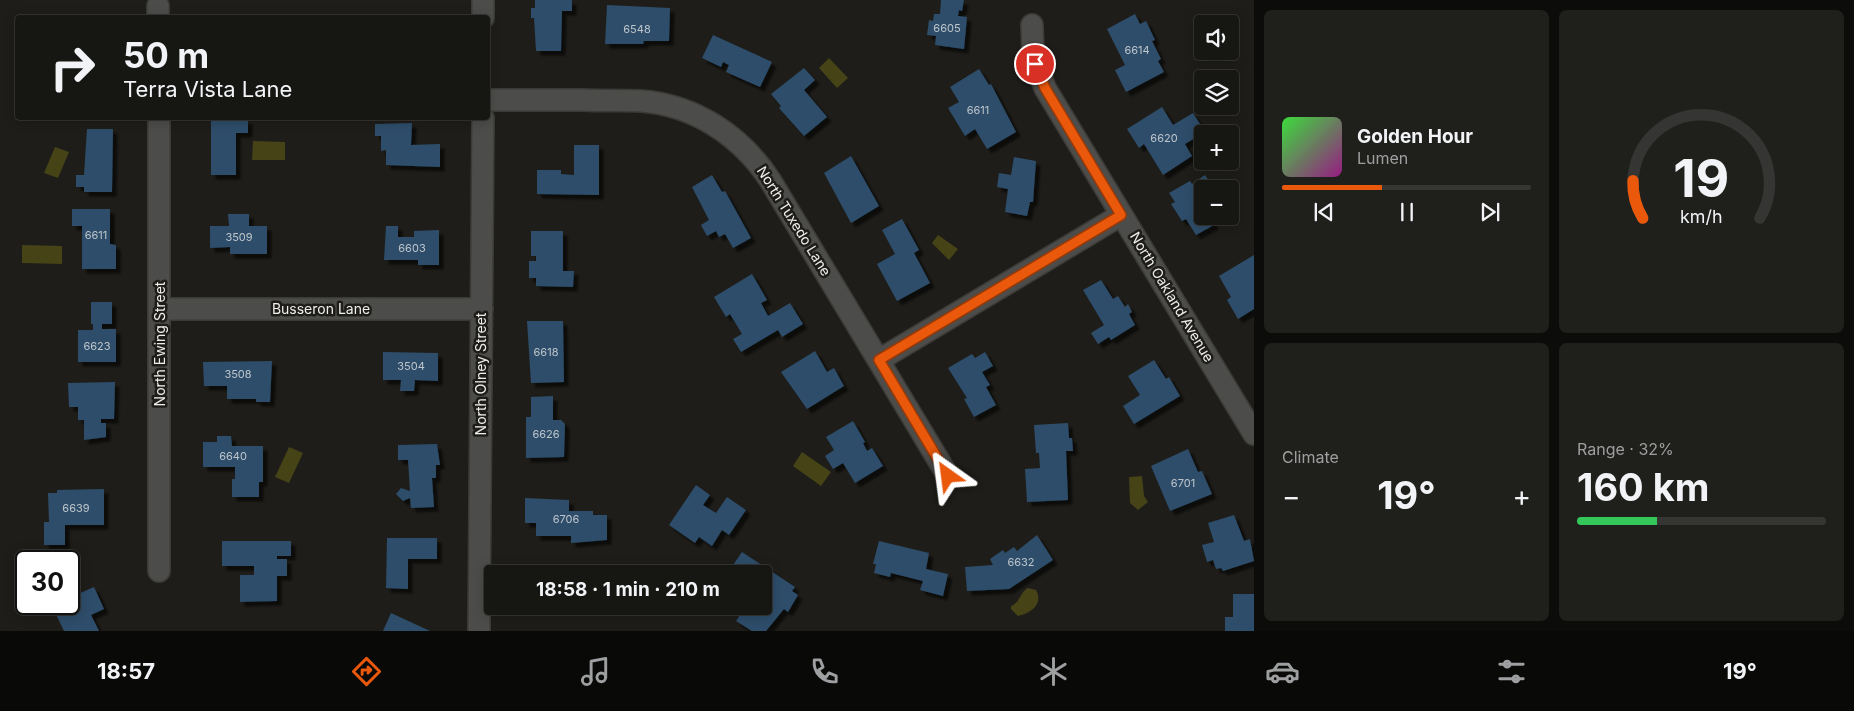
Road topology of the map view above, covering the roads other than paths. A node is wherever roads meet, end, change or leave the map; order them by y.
1 (483, 0) edge
2 (483, 15) edge
3 (1032, 25) dead end
4 (490, 100) edge
5 (159, 120) edge
6 (483, 120) edge
7 (1121, 215) junction
8 (160, 308) junction
9 (482, 309) junction
10 (879, 360) junction
11 (1254, 434) edge
12 (948, 476) dead end
13 (486, 565) edge
14 (158, 571) dead end
15 (484, 607) edge
16 (479, 631) edge

1 - 2 street
3 - 7 street, North Oakland Avenue
4 - 10 street, North Tuxedo Lane
5 - 8 street, North Ewing Street
6 - 9 street, North Olney Street
7 - 10 street
7 - 11 street, North Oakland Avenue
8 - 9 street, Busseron Lane
8 - 14 street, North Ewing Street
9 - 13 street, North Olney Street
10 - 12 street, North Tuxedo Lane
15 - 16 street, North Olney Street

